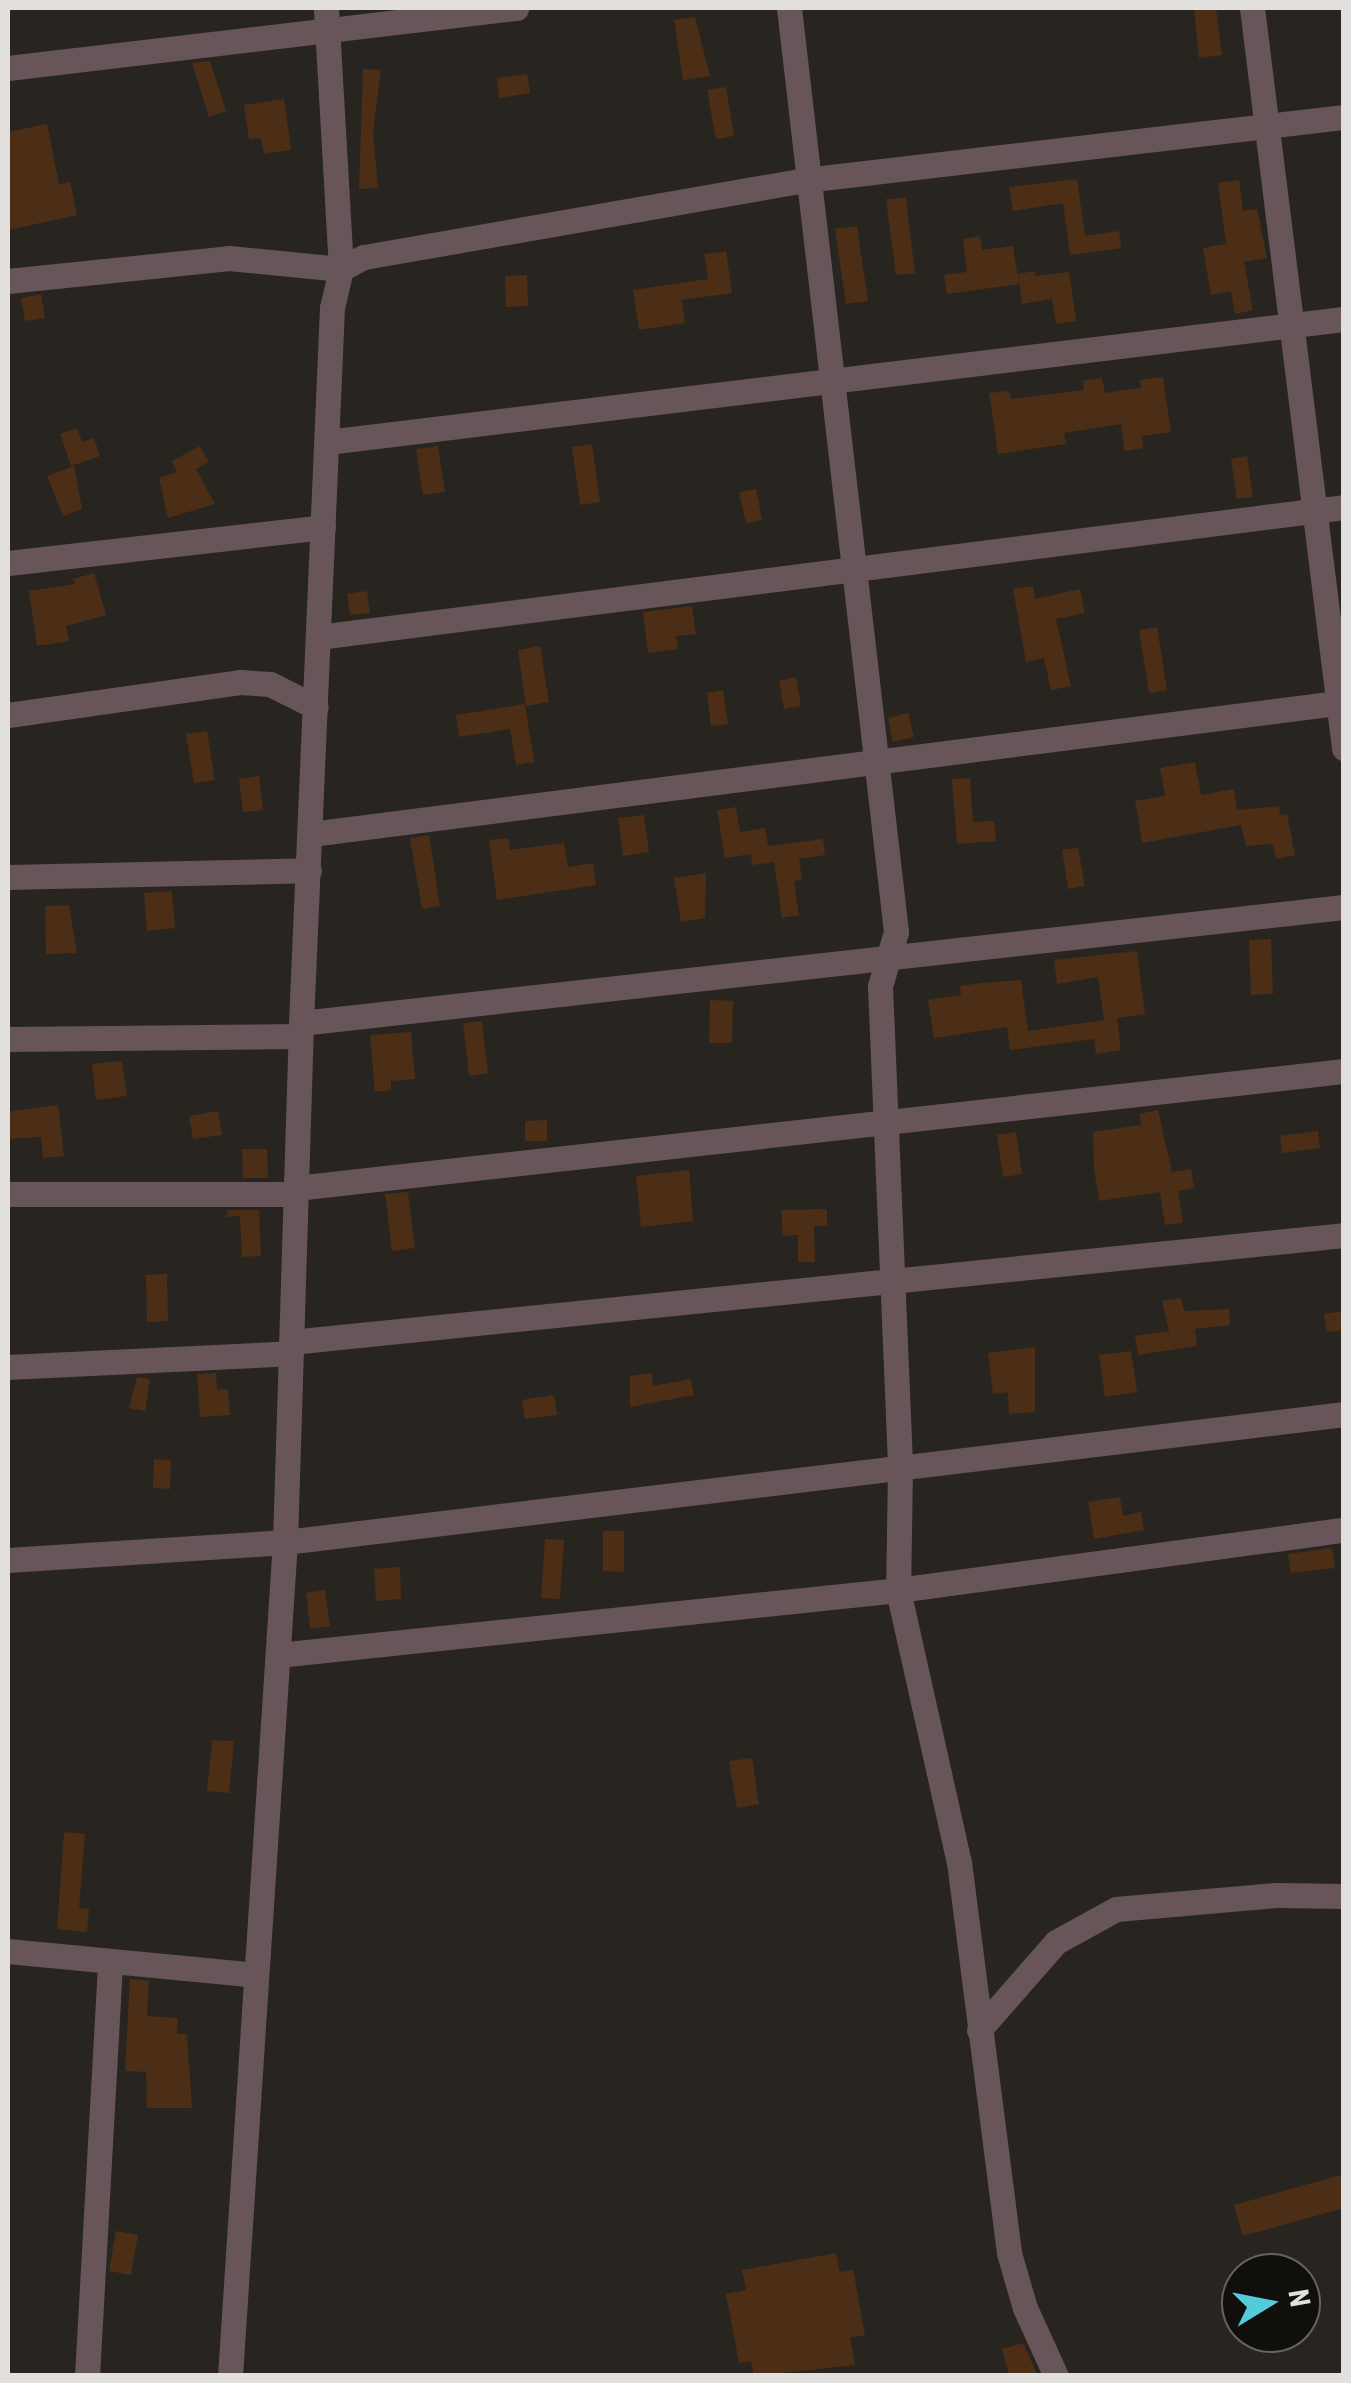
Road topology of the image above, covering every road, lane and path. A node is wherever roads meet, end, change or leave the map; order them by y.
1 (516, 8) edge
2 (789, 8) edge
3 (1252, 8) edge
4 (325, 19) edge
5 (8, 68) edge
6 (1344, 117) edge
7 (1266, 126) junction
8 (804, 180) junction
9 (341, 269) junction
10 (8, 281) edge
11 (1344, 318) edge
12 (1292, 324) junction
13 (830, 378) junction
14 (327, 442) junction
15 (1331, 508) edge
16 (323, 527) junction
17 (8, 563) edge
18 (857, 569) junction
19 (318, 637) junction
20 (1340, 703) edge
21 (316, 707) junction
22 (8, 715) edge
23 (1344, 748) edge
24 (878, 761) junction
25 (311, 834) junction
26 (309, 870) junction
27 (8, 877) edge
28 (1344, 908) edge
29 (888, 958) junction
30 (300, 1030) junction
31 (8, 1039) edge
32 (1344, 1071) edge
33 (883, 1121) junction
34 (296, 1190) junction
35 (8, 1194) edge
36 (1344, 1234) edge
37 (889, 1284) junction
38 (291, 1348) junction
39 (8, 1367) edge
40 (1344, 1414) edge
41 (900, 1468) junction
42 (1344, 1530) edge
43 (286, 1542) junction
44 (8, 1560) edge
45 (898, 1590) junction
46 (278, 1655) junction
47 (1344, 1896) edge
48 (8, 1953) edge
49 (110, 1966) junction
50 (256, 1975) junction
51 (979, 2030) junction
52 (87, 2376) edge
53 (230, 2376) edge
54 (1056, 2376) edge

1 - 4 street
2 - 8 street
3 - 7 street
4 - 5 street
4 - 9 street
6 - 7 street
7 - 8 street
7 - 12 street
8 - 9 street
8 - 13 street
9 - 10 street
9 - 14 street
11 - 12 street
12 - 13 street
12 - 15 street
13 - 14 street
13 - 18 street
14 - 16 street
15 - 18 street
15 - 20 street
16 - 17 street
16 - 19 street
18 - 19 street
18 - 24 street
19 - 21 street
20 - 23 street
20 - 24 street
21 - 22 street
21 - 25 street
24 - 25 street
24 - 29 street
25 - 26 street
26 - 27 street
26 - 30 street
28 - 29 street
29 - 30 street
29 - 33 street
30 - 31 street
30 - 34 street
32 - 33 street
33 - 34 street
33 - 37 street
34 - 35 street
34 - 38 street
36 - 37 street
37 - 38 street
37 - 41 street
38 - 39 street
38 - 43 street
40 - 41 street
41 - 43 street
41 - 45 street
42 - 45 street
43 - 44 street
43 - 46 street
45 - 46 street
45 - 51 street
46 - 50 street
47 - 51 street
48 - 49 street
49 - 50 street
49 - 52 street
50 - 53 street
51 - 54 street

